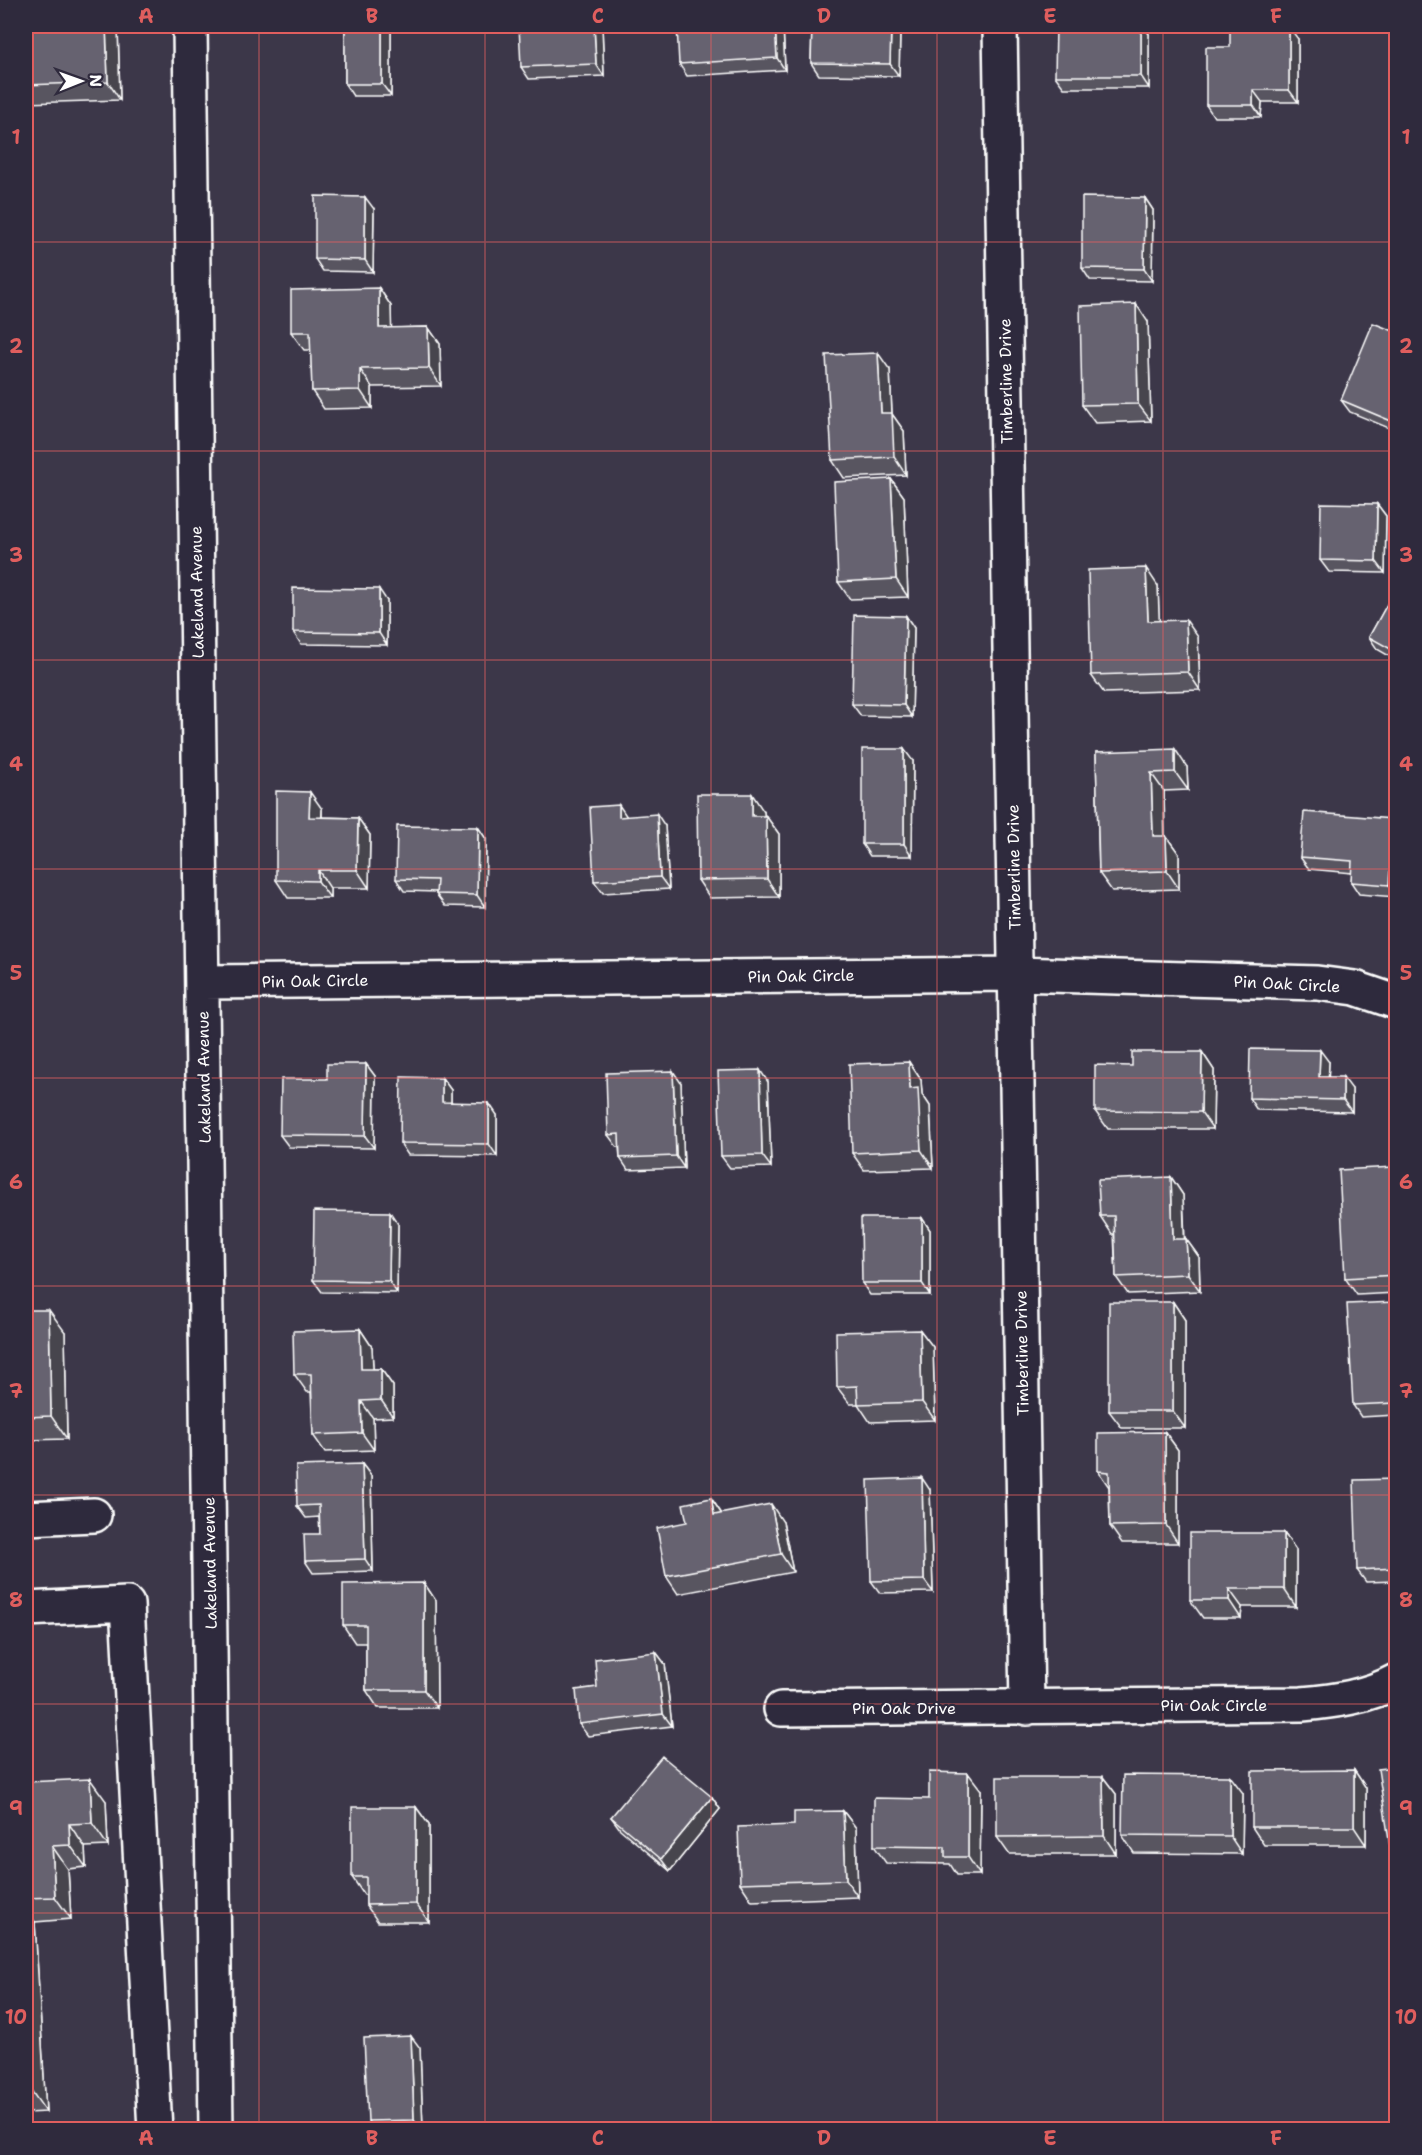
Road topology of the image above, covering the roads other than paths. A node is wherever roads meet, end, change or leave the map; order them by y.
1 (190, 26) edge
2 (1000, 26) edge
3 (1016, 974) junction
4 (203, 982) junction
5 (1396, 1002) edge
6 (94, 1515) dead end
7 (26, 1518) edge
8 (26, 1609) edge
9 (1396, 1681) edge
10 (1027, 1708) junction
11 (781, 1710) dead end
12 (155, 2130) edge
13 (216, 2130) edge

1 - 4 street, Lakeland Avenue
2 - 3 street, Timberline Drive
3 - 4 street, Pin Oak Circle
3 - 5 street, Pin Oak Circle
3 - 10 street, Timberline Drive
4 - 13 street, Lakeland Avenue
6 - 7 street
8 - 12 street
9 - 10 street, Pin Oak Circle
10 - 11 street, Pin Oak Drive

